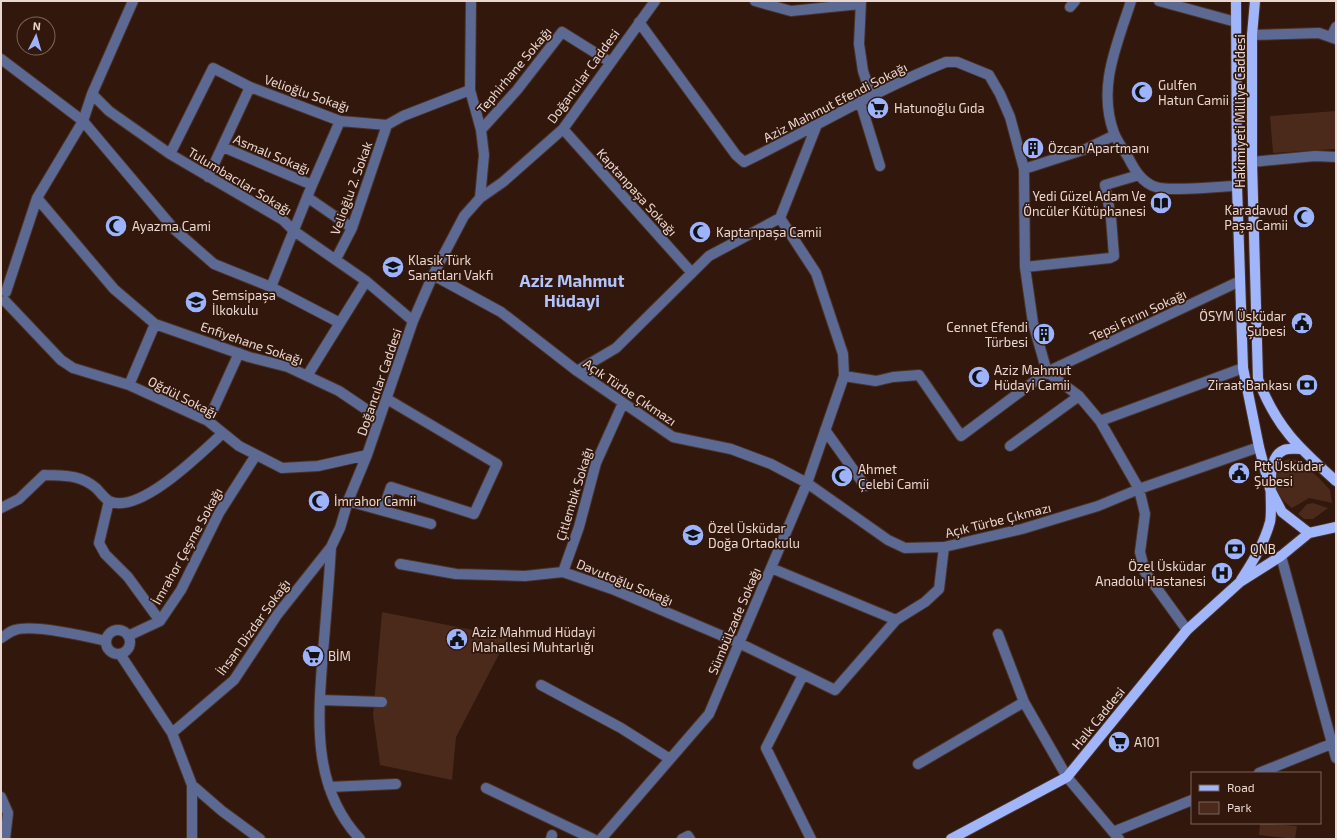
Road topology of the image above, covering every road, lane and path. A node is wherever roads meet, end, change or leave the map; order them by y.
1 (133, 1) edge
2 (471, 1) edge
3 (655, 1) edge
4 (755, 1) edge
5 (1131, 1) edge
6 (1159, 1) edge
7 (1236, 1) edge
8 (1255, 1) edge
9 (860, 2) edge
10 (639, 22) junction
11 (1236, 22) junction
12 (1336, 27) edge
13 (1252, 35) junction
14 (1333, 38) edge
15 (1, 59) edge
16 (610, 62) junction
17 (250, 87) junction
18 (470, 90) junction
19 (92, 94) junction
20 (871, 95) junction
21 (860, 101) junction
22 (83, 120) junction
23 (340, 121) junction
24 (387, 125) junction
25 (816, 127) junction
26 (563, 129) junction
27 (481, 130) junction
28 (1115, 135) junction
29 (223, 147) junction
30 (170, 154) junction
31 (1336, 157) edge
32 (1252, 162) junction
33 (880, 166) dead end
34 (1024, 169) junction
35 (1139, 174) junction
36 (208, 177) junction
37 (312, 185) junction
38 (1238, 186) junction
39 (307, 197) junction
40 (37, 198) junction
41 (480, 198) junction
42 (780, 218) junction
43 (352, 228) junction
44 (294, 231) junction
45 (336, 259) junction
46 (1025, 267) junction
47 (692, 273) junction
48 (433, 275) junction
49 (366, 281) junction
50 (1240, 281) junction
51 (271, 287) junction
52 (3, 296) edge
53 (413, 321) junction
54 (340, 323) junction
55 (155, 324) junction
56 (239, 353) junction
57 (1243, 368) junction
58 (577, 371) junction
59 (1047, 372) junction
60 (307, 376) junction
61 (844, 376) junction
62 (129, 385) junction
63 (1079, 396) junction
64 (387, 399) junction
65 (624, 403) junction
66 (379, 418) junction
67 (208, 421) junction
68 (1100, 421) junction
69 (825, 430) junction
70 (223, 433) junction
71 (1010, 446) dead end
72 (1259, 447) junction
73 (1300, 449) junction
74 (256, 455) junction
75 (367, 455) junction
76 (1336, 481) edge
77 (807, 484) junction
78 (865, 486) dead end
79 (1139, 489) junction
80 (1270, 489) junction
81 (108, 500) junction
82 (348, 501) junction
83 (1, 508) edge
84 (383, 510) junction
85 (431, 524) dead end
86 (1336, 527) edge
87 (1309, 533) junction
88 (331, 547) junction
89 (944, 548) junction
90 (1281, 556) junction
91 (400, 564) dead end
92 (771, 568) junction
93 (563, 572) junction
94 (1240, 582) junction
95 (896, 620) junction
96 (160, 621) junction
97 (1187, 630) junction
98 (998, 634) dead end
99 (128, 636) junction
100 (1, 638) edge
101 (106, 641) junction
102 (739, 643) junction
103 (120, 654) junction
104 (803, 675) junction
105 (541, 685) dead end
106 (320, 700) junction
107 (382, 702) dead end
108 (1024, 702) junction
109 (172, 733) junction
110 (1331, 744) junction
111 (1336, 758) edge
112 (670, 759) junction
113 (918, 764) dead end
114 (1261, 772) edge
115 (1067, 777) junction
116 (396, 784) dead end
117 (192, 785) junction
118 (329, 787) junction
119 (486, 788) dead end
120 (1, 797) edge
121 (1191, 800) edge
122 (1116, 836) edge
123 (5, 839) edge
124 (192, 839) edge
125 (260, 839) edge
126 (360, 839) edge
127 (593, 839) edge
128 (601, 839) edge
129 (682, 839) edge
130 (690, 839) edge
131 (811, 839) edge
132 (951, 839) edge

1 - 19 street
2 - 18 street
3 - 10 street, Doğancılar Caddesi
4 - 9 street
5 - 28 street
6 - 11 street
7 - 11 main road, Hakimiyeti Milliye Caddesi
8 - 13 main road, Hakimiyeti Milliye Caddesi
9 - 20 street
10 - 16 street, Doğancılar Caddesi
10 - 25 street, Aziz Mahmut Efendi Sokağı
11 - 38 main road, Hakimiyeti Milliye Caddesi
12 - 14 street
13 - 14 street
13 - 32 main road, Hakimiyeti Milliye Caddesi
15 - 22 street
16 - 26 street, Doğancılar Caddesi
16 - 27 street, Tephirhane Sokağı
17 - 23 street, Velioğlu Sokağı
17 - 29 street, Velioğlu Sokağı
17 - 30 street
18 - 24 street
18 - 27 street
19 - 22 street
19 - 30 street, Tulumbacılar Sokağı
20 - 21 street, Aziz Mahmut Efendi Sokağı
20 - 34 street, Aziz Mahmut Efendi Sokağı
21 - 25 street, Aziz Mahmut Efendi Sokağı
21 - 33 street
22 - 40 street
22 - 51 street
23 - 24 street, Velioğlu Sokağı
23 - 37 street
24 - 43 street, Velioğlu 2. Sokak
25 - 42 street
26 - 41 street, Doğancılar Caddesi
26 - 47 street, Kaptanpaşa Sokağı
27 - 41 street
28 - 34 street
28 - 35 street
29 - 36 street, Velioğlu Sokağı
29 - 37 street, Asmalı Sokağı
30 - 36 street, Tulumbacılar Sokağı
31 - 32 street
32 - 73 main road, Hakimiyeti Milliye Caddesi
34 - 46 street, Aziz Mahmut Efendi Sokağı
35 - 38 street
35 - 46 street
36 - 44 street, Tulumbacılar Sokağı
37 - 39 street
38 - 50 main road, Hakimiyeti Milliye Caddesi
39 - 43 street
39 - 44 street
40 - 52 street
40 - 55 street
41 - 48 street, Doğancılar Caddesi
42 - 47 street
42 - 61 street
43 - 45 street, Velioğlu 2. Sokak
44 - 45 street, Tulumbacılar Sokağı
44 - 51 street
45 - 49 street, Tulumbacılar Sokağı
46 - 59 street, Aziz Mahmut Efendi Sokağı
47 - 58 street
48 - 53 street, Doğancılar Caddesi
48 - 58 street, Açık Türbe Çıkmazı
49 - 53 street, Tulumbacılar Sokağı
49 - 54 street
50 - 57 main road, Hakimiyeti Milliye Caddesi
50 - 59 street, Tepsi Fırını Sokağı
51 - 54 street
52 - 62 street, Oğdül Sokağı
53 - 64 street, Doğancılar Caddesi
54 - 60 street
55 - 56 street, Enfiyehane Sokağı
55 - 62 street
56 - 60 street, Enfiyehane Sokağı
56 - 67 street
57 - 68 street
57 - 72 main road, Hakimiyeti Milliye Caddesi
58 - 65 street, Açık Türbe Çıkmazı
59 - 61 street, Tepsi Fırını Sokağı
59 - 63 street
60 - 66 street, Enfiyehane Sokağı
61 - 69 street, Sümbülzade Sokağı
62 - 67 street, Oğdül Sokağı
63 - 68 street
63 - 71 street
64 - 66 street, Doğancılar Caddesi
64 - 84 street
65 - 77 street, Açık Türbe Çıkmazı
65 - 93 street, Çitlembik Sokağı
66 - 75 street, Doğancılar Caddesi
67 - 70 street, Oğdül Sokağı
68 - 79 street
69 - 77 street, Sümbülzade Sokağı
69 - 78 street
70 - 74 street, Oğdül Sokağı
70 - 81 street
72 - 79 street, Açık Türbe Çıkmazı
72 - 80 main road, Hakimiyeti Milliye Caddesi
73 - 76 main road, Hakimiyeti Milliye Caddesi
73 - 80 main road
74 - 75 street, Oğdül Sokağı
74 - 96 street, İmrahor Çeşme Sokağı
75 - 82 street, Doğancılar Caddesi
77 - 89 street, Açık Türbe Çıkmazı
77 - 92 street, Sümbülzade Sokağı
79 - 89 street, Açık Türbe Çıkmazı
79 - 97 street
80 - 87 main road
80 - 94 main road, Halk Caddesi
81 - 83 street
81 - 96 street
82 - 84 street
82 - 88 street, Doğancılar Caddesi
84 - 85 street
86 - 87 main road
87 - 90 main road, Halk Caddesi
88 - 106 street, Doğancılar Caddesi
88 - 109 street, İhsan Dizdar Sokağı
89 - 95 street
90 - 94 main road, Halk Caddesi
90 - 110 street
91 - 93 street, Davutoğlu Sokağı
92 - 95 street
92 - 102 street, Sümbülzade Sokağı
93 - 102 street, Davutoğlu Sokağı
94 - 97 main road, Halk Caddesi
95 - 104 street, Davutoğlu Sokağı
96 - 99 street, İmrahor Çeşme Sokağı
97 - 115 main road, Halk Caddesi
98 - 108 street
99 - 101 street
99 - 103 street
100 - 101 street
101 - 103 street
102 - 104 street, Davutoğlu Sokağı
102 - 112 street, Sümbülzade Sokağı
103 - 109 street
104 - 131 street
105 - 112 street
106 - 107 street
106 - 118 street, Doğancılar Caddesi
108 - 113 street
108 - 115 street
109 - 117 street
110 - 111 street
110 - 114 street
112 - 128 street, Sümbülzade Sokağı
115 - 122 street
115 - 132 main road, Halk Caddesi
116 - 118 street
117 - 124 street
117 - 125 street
118 - 126 street, Doğancılar Caddesi
119 - 127 street
120 - 123 street
121 - 122 street
129 - 130 street

